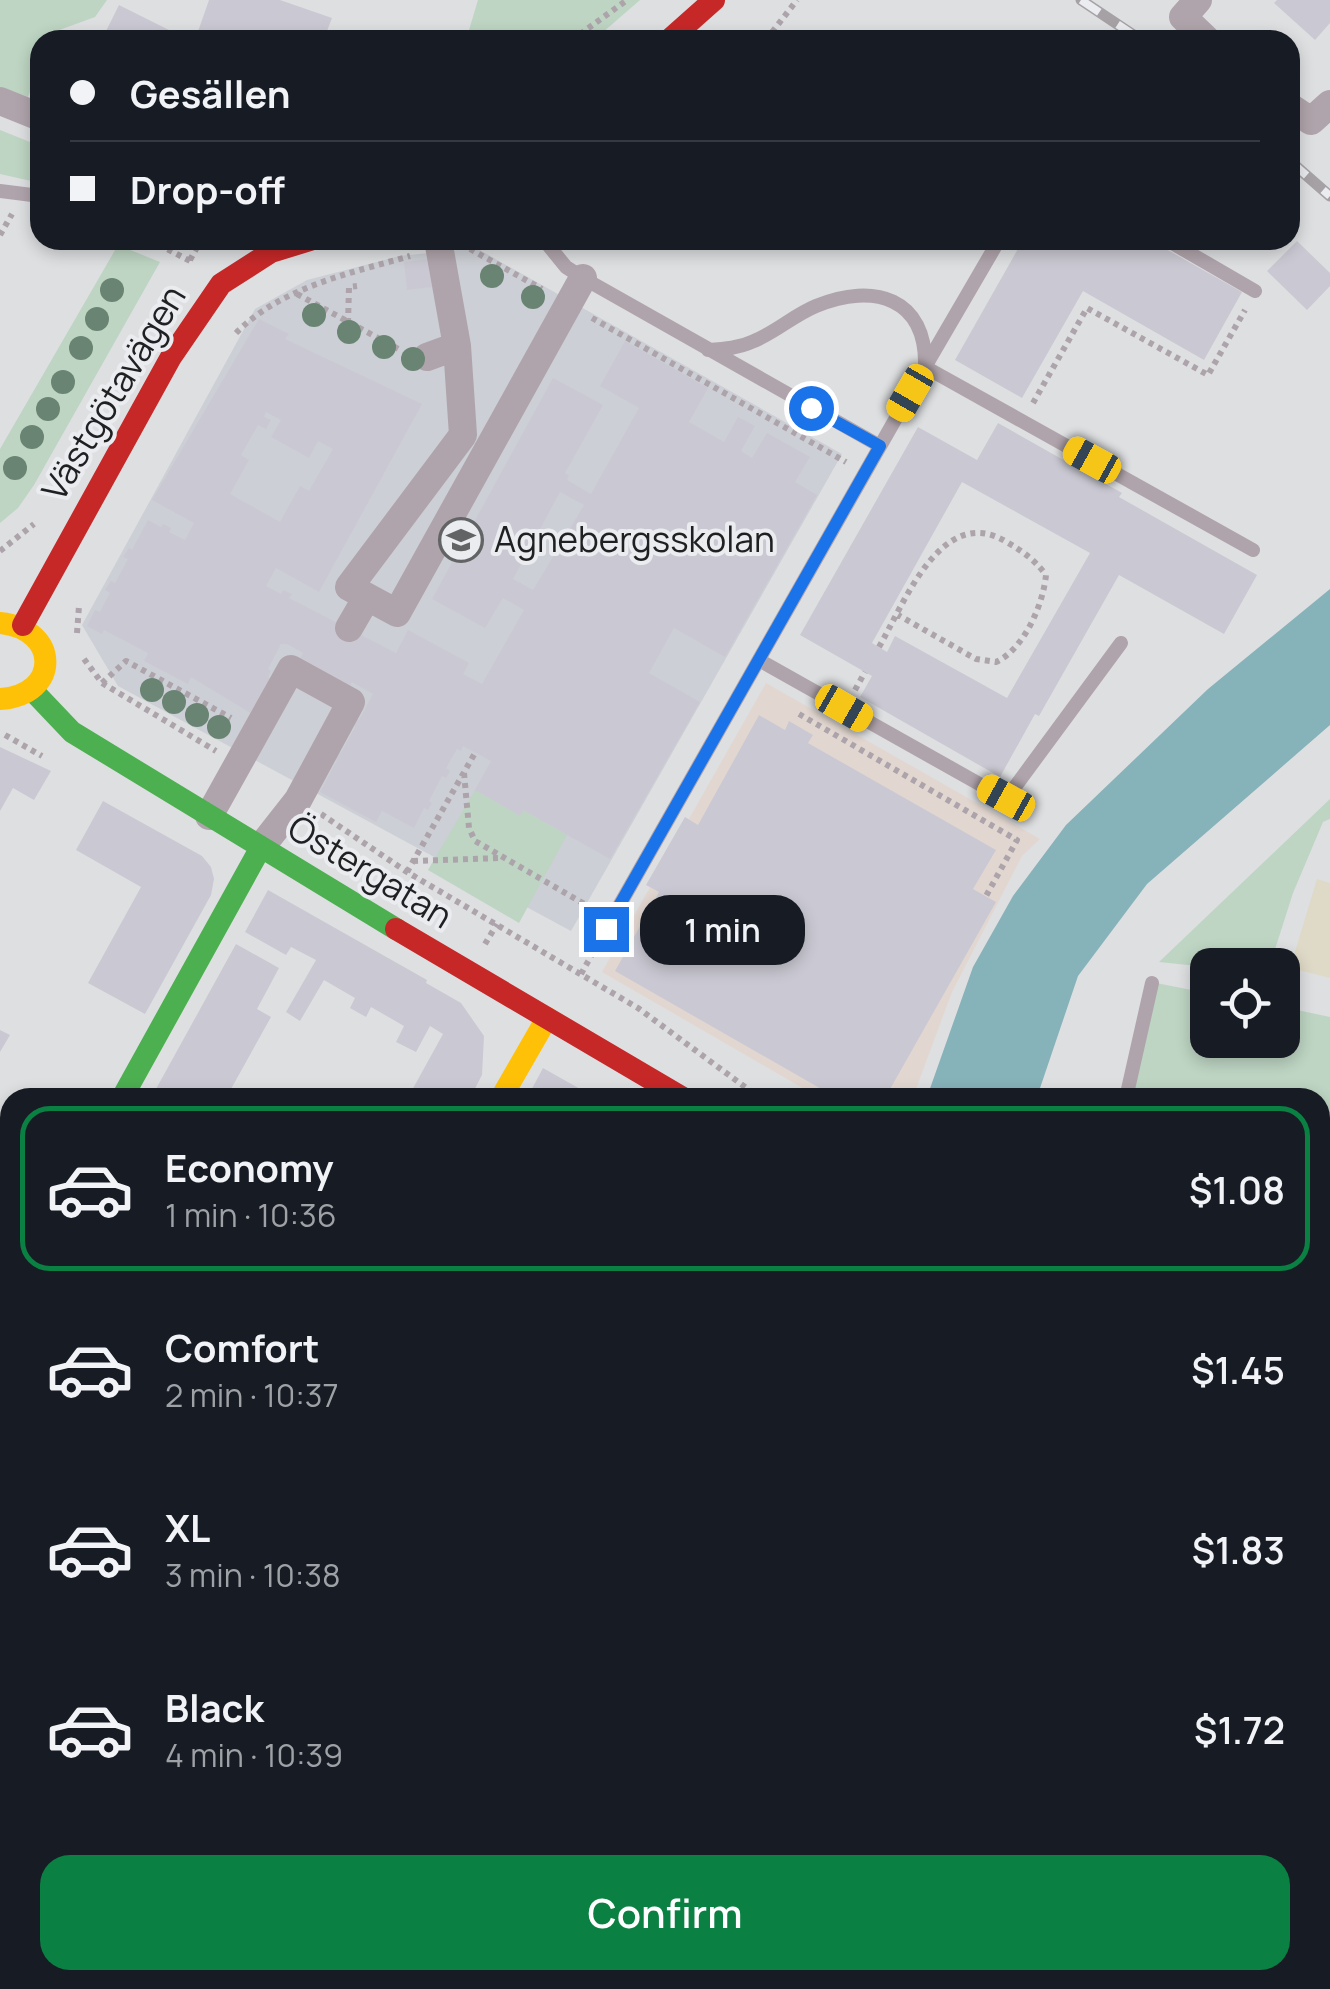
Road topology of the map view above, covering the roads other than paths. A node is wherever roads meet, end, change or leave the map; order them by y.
1 (714, 0) edge
2 (681, 30) edge
3 (0, 101) edge
4 (1330, 104) edge
5 (30, 112) edge
6 (1300, 114) edge
7 (0, 192) edge
8 (30, 195) edge
9 (263, 250) edge
10 (440, 250) edge
11 (552, 250) edge
12 (993, 250) edge
13 (1184, 250) edge
14 (582, 278) junction
15 (1255, 291) road end
16 (457, 346) junction
17 (708, 350) junction
18 (427, 357) road end
19 (926, 367) junction
20 (475, 443) junction
21 (880, 446) junction
22 (1253, 550) dead end
23 (367, 596) junction
24 (11, 624) edge
25 (349, 628) dead end
26 (1121, 644) dead end
27 (759, 660) junction
28 (33, 691) junction
29 (0, 699) edge
30 (209, 816) junction
31 (260, 847) junction
32 (609, 924) road end
33 (1152, 983) dead end
34 (547, 1018) junction
35 (127, 1088) edge
36 (507, 1088) edge
37 (666, 1088) edge
38 (1128, 1088) edge

1 - 2 street
3 - 5 street
4 - 6 street
7 - 8 lane
9 - 24 street, Västgötavägen
10 - 16 street
11 - 14 lane
12 - 19 lane
13 - 15 lane
14 - 17 lane
14 - 20 street
16 - 18 street
16 - 20 street
17 - 19 lane
17 - 21 lane
19 - 21 lane
19 - 22 lane
20 - 23 street
20 - 23 street
21 - 27 lane
23 - 25 street
24 - 28 street
26 - 27 lane
27 - 32 lane
28 - 29 street
28 - 30 street, Östergatan
30 - 31 street, Östergatan
30 - 31 street
31 - 34 street, Östergatan
31 - 35 street
33 - 38 lane
34 - 36 street
34 - 37 street, Östergatan

